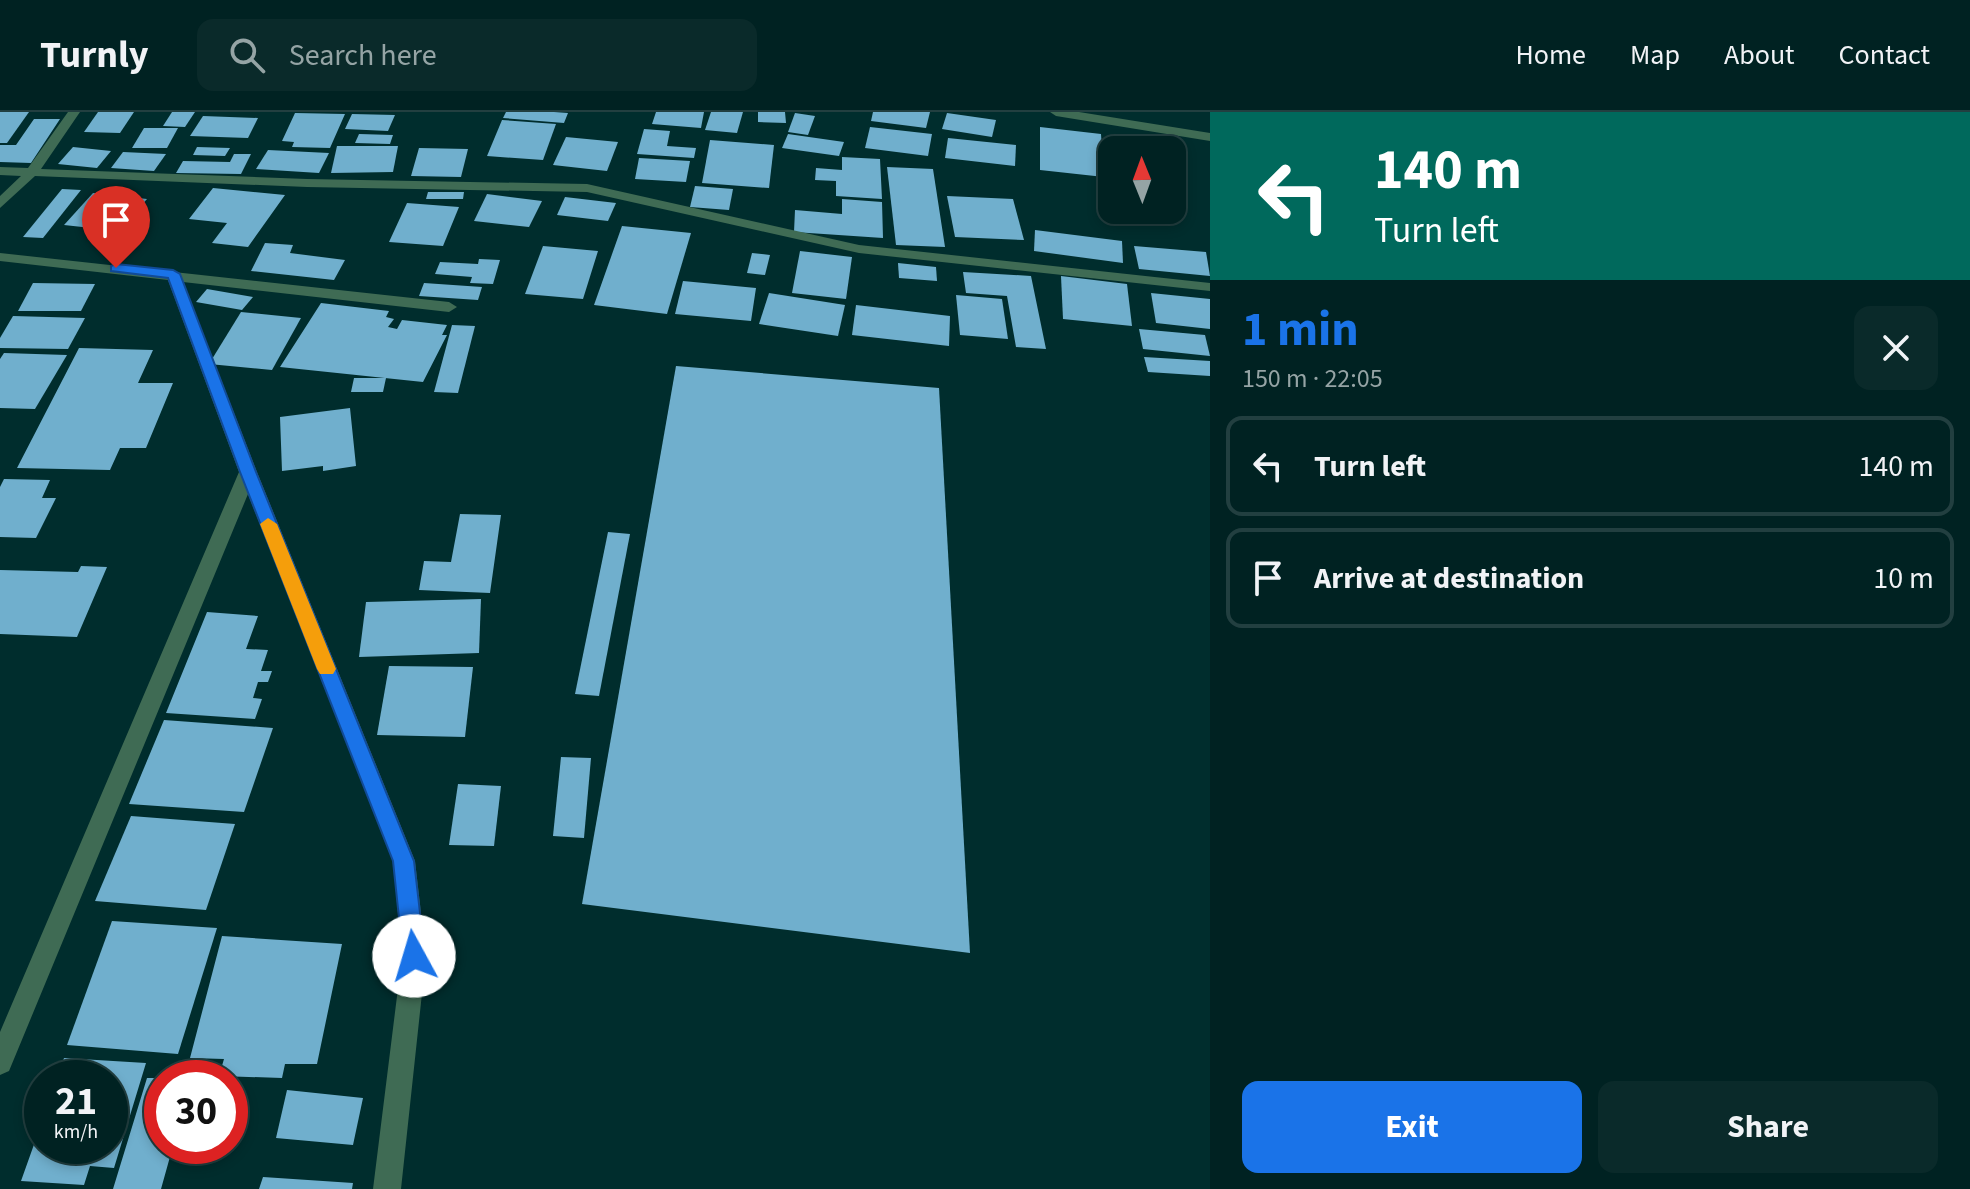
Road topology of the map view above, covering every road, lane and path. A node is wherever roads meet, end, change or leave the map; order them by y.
1 (74, 112) edge
2 (1056, 112) edge
3 (1210, 137) edge
4 (0, 171) edge
5 (31, 173) junction
6 (0, 204) edge
7 (0, 257) edge
8 (173, 274) junction
9 (1210, 287) edge
10 (449, 307) dead end
11 (248, 472) junction
12 (0, 1062) edge
13 (387, 1189) edge

1 - 5 street
2 - 3 street
4 - 5 street
5 - 6 street
5 - 9 street
7 - 8 street
8 - 10 street
8 - 11 street
11 - 12 street
11 - 13 street

